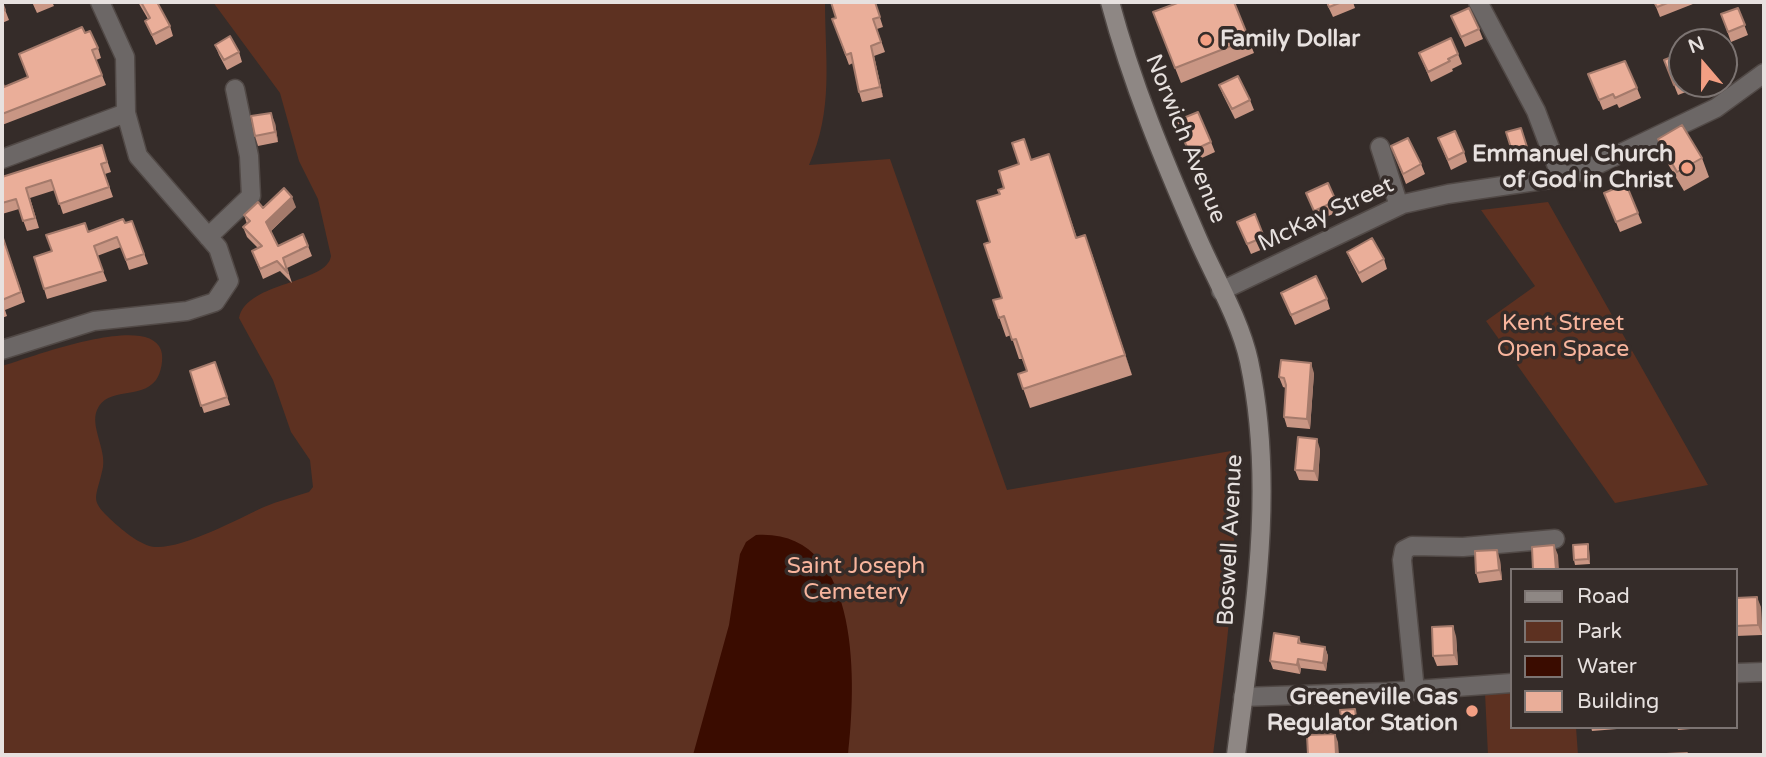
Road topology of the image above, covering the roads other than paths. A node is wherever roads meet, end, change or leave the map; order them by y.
1 (100, 2) edge
2 (1110, 2) edge
3 (1478, 2) edge
4 (1764, 73) edge
5 (235, 89) dead end
6 (126, 113) junction
7 (1380, 147) dead end
8 (2, 159) edge
9 (1560, 177) junction
10 (1399, 206) junction
11 (208, 237) junction
12 (1220, 291) junction
13 (2, 350) edge
14 (1555, 539) dead end
15 (1764, 672) edge
16 (1738, 673) edge
17 (1510, 683) edge
18 (1415, 691) junction
19 (1243, 697) junction
20 (1236, 755) edge

1 - 6 street
2 - 12 main road, Norwich Avenue
3 - 9 street
4 - 9 street, McKay Street
5 - 11 street
6 - 8 street
6 - 11 street
7 - 10 street
9 - 10 street, McKay Street
10 - 12 street, McKay Street
11 - 13 street
12 - 19 main road, Boswell Avenue
14 - 18 street
15 - 16 street
17 - 18 street
18 - 19 street
19 - 20 main road, Boswell Avenue

